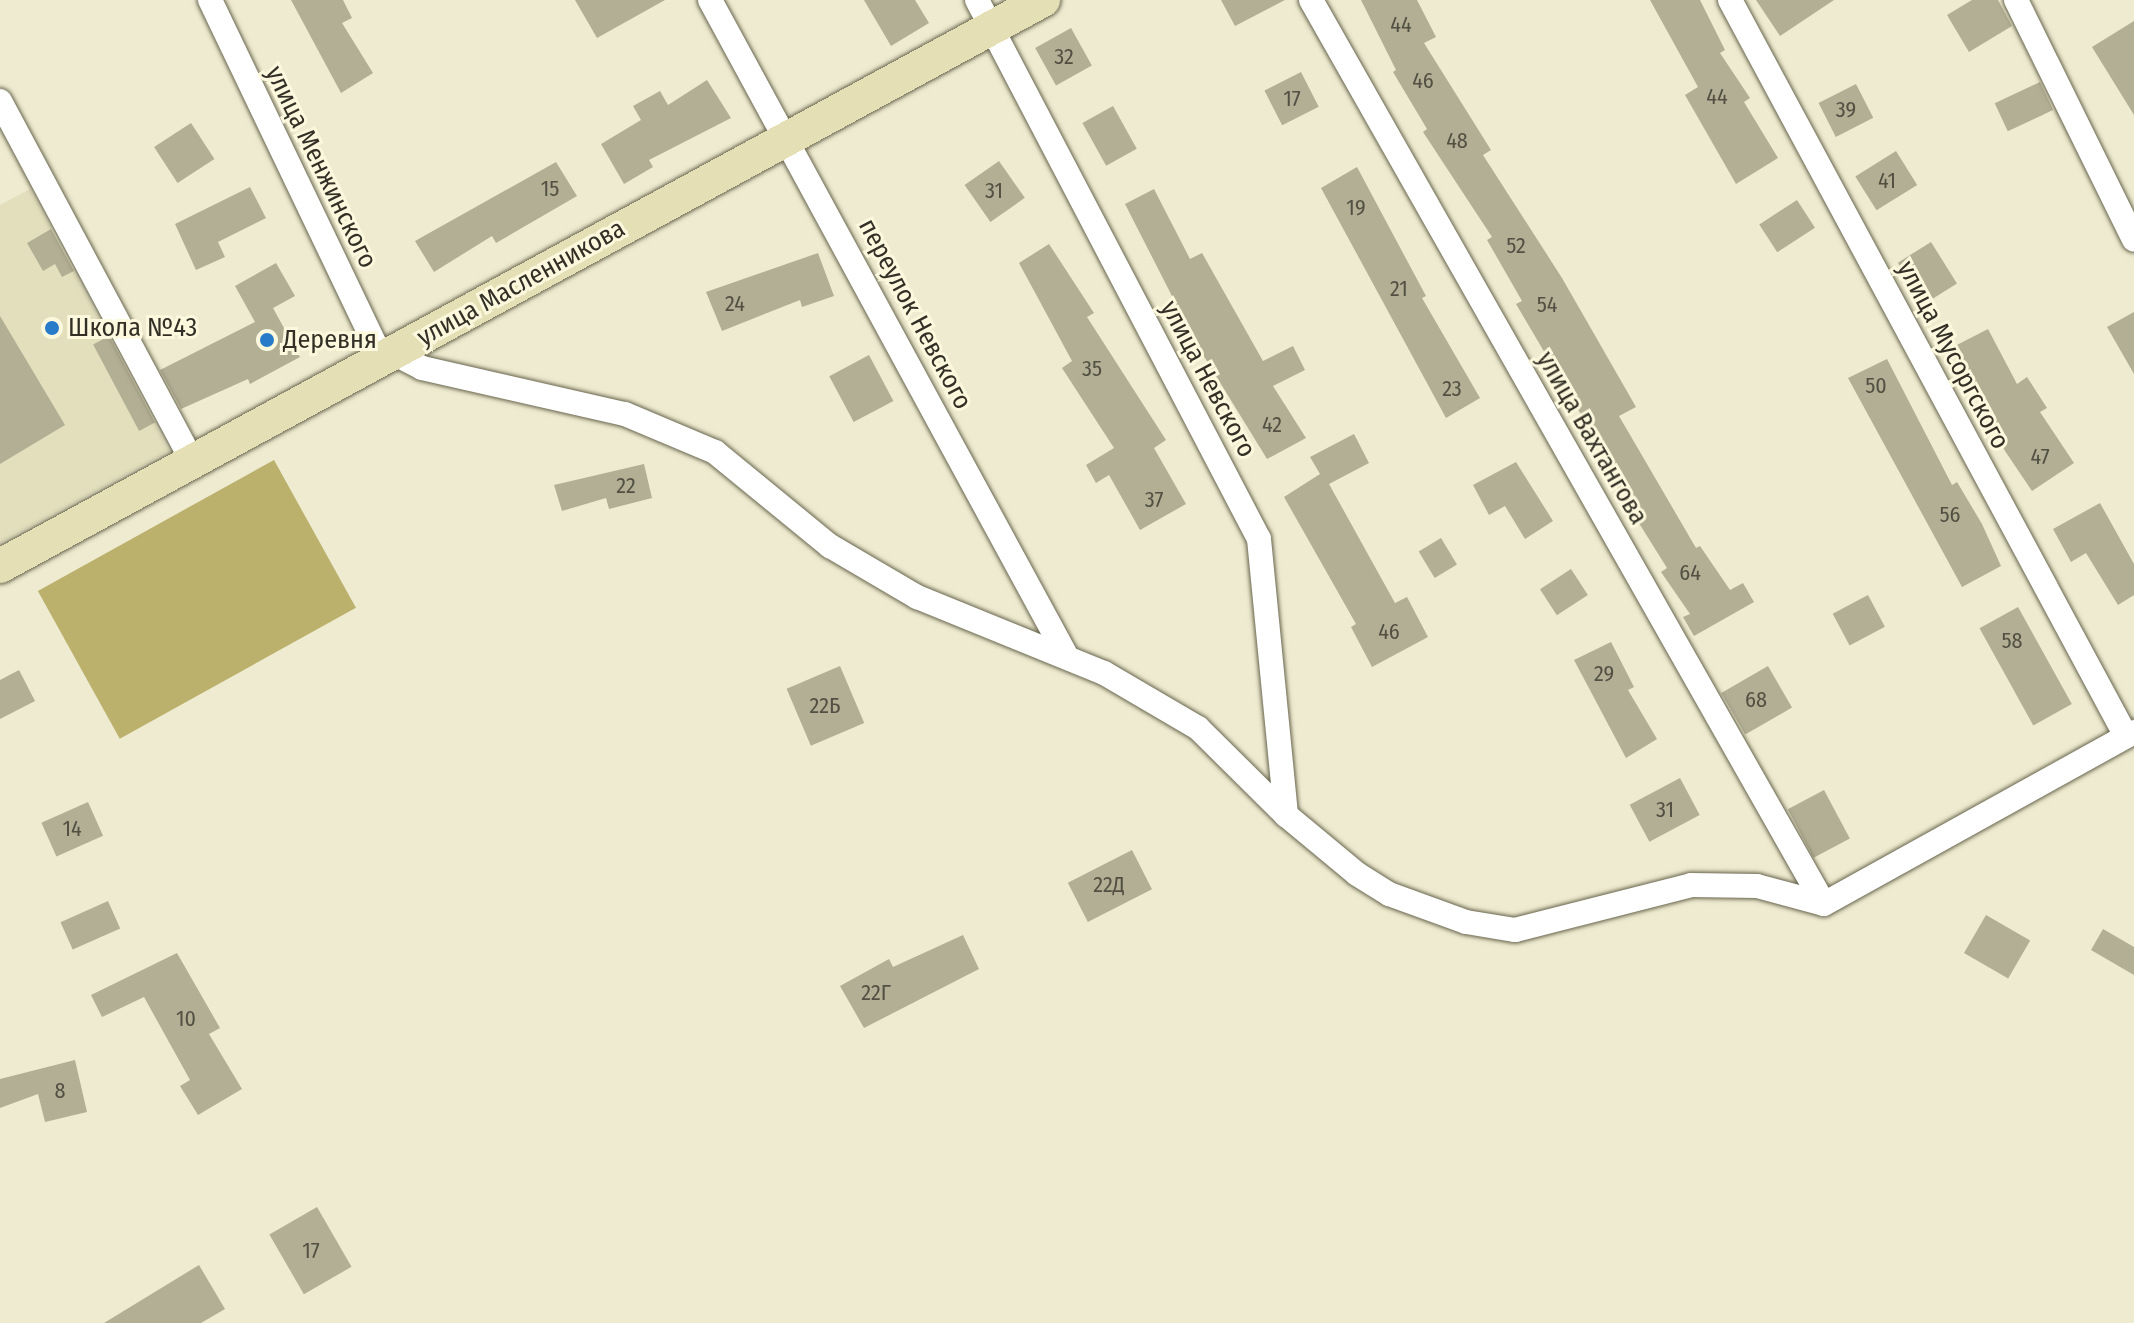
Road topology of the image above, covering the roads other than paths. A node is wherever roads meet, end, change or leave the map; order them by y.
1 (210, 0) edge
2 (710, 0) edge
3 (1043, 0) edge
4 (1311, 0) edge
5 (1730, 0) edge
6 (2016, 0) edge
7 (985, 14) edge
8 (0, 101) edge
9 (788, 136) junction
10 (2134, 240) edge
11 (387, 356) junction
12 (192, 461) junction
13 (0, 566) edge
14 (1067, 657) junction
15 (2130, 734) edge
16 (1286, 815) junction
17 (1824, 904) junction

1 - 11 street, улица Менжинского
2 - 9 street, переулок Невского
3 - 7 street, улица Масленникова
4 - 17 street, улица Вахтангова
5 - 15 street, улица Мусоргского
6 - 10 street
7 - 9 street, улица Масленникова
7 - 16 street, улица Невского
8 - 12 street
9 - 11 street, улица Масленникова
9 - 14 street, переулок Невского
11 - 12 street, улица Масленникова
11 - 14 street
12 - 13 street, улица Масленникова
14 - 16 street
15 - 17 street
16 - 17 street

